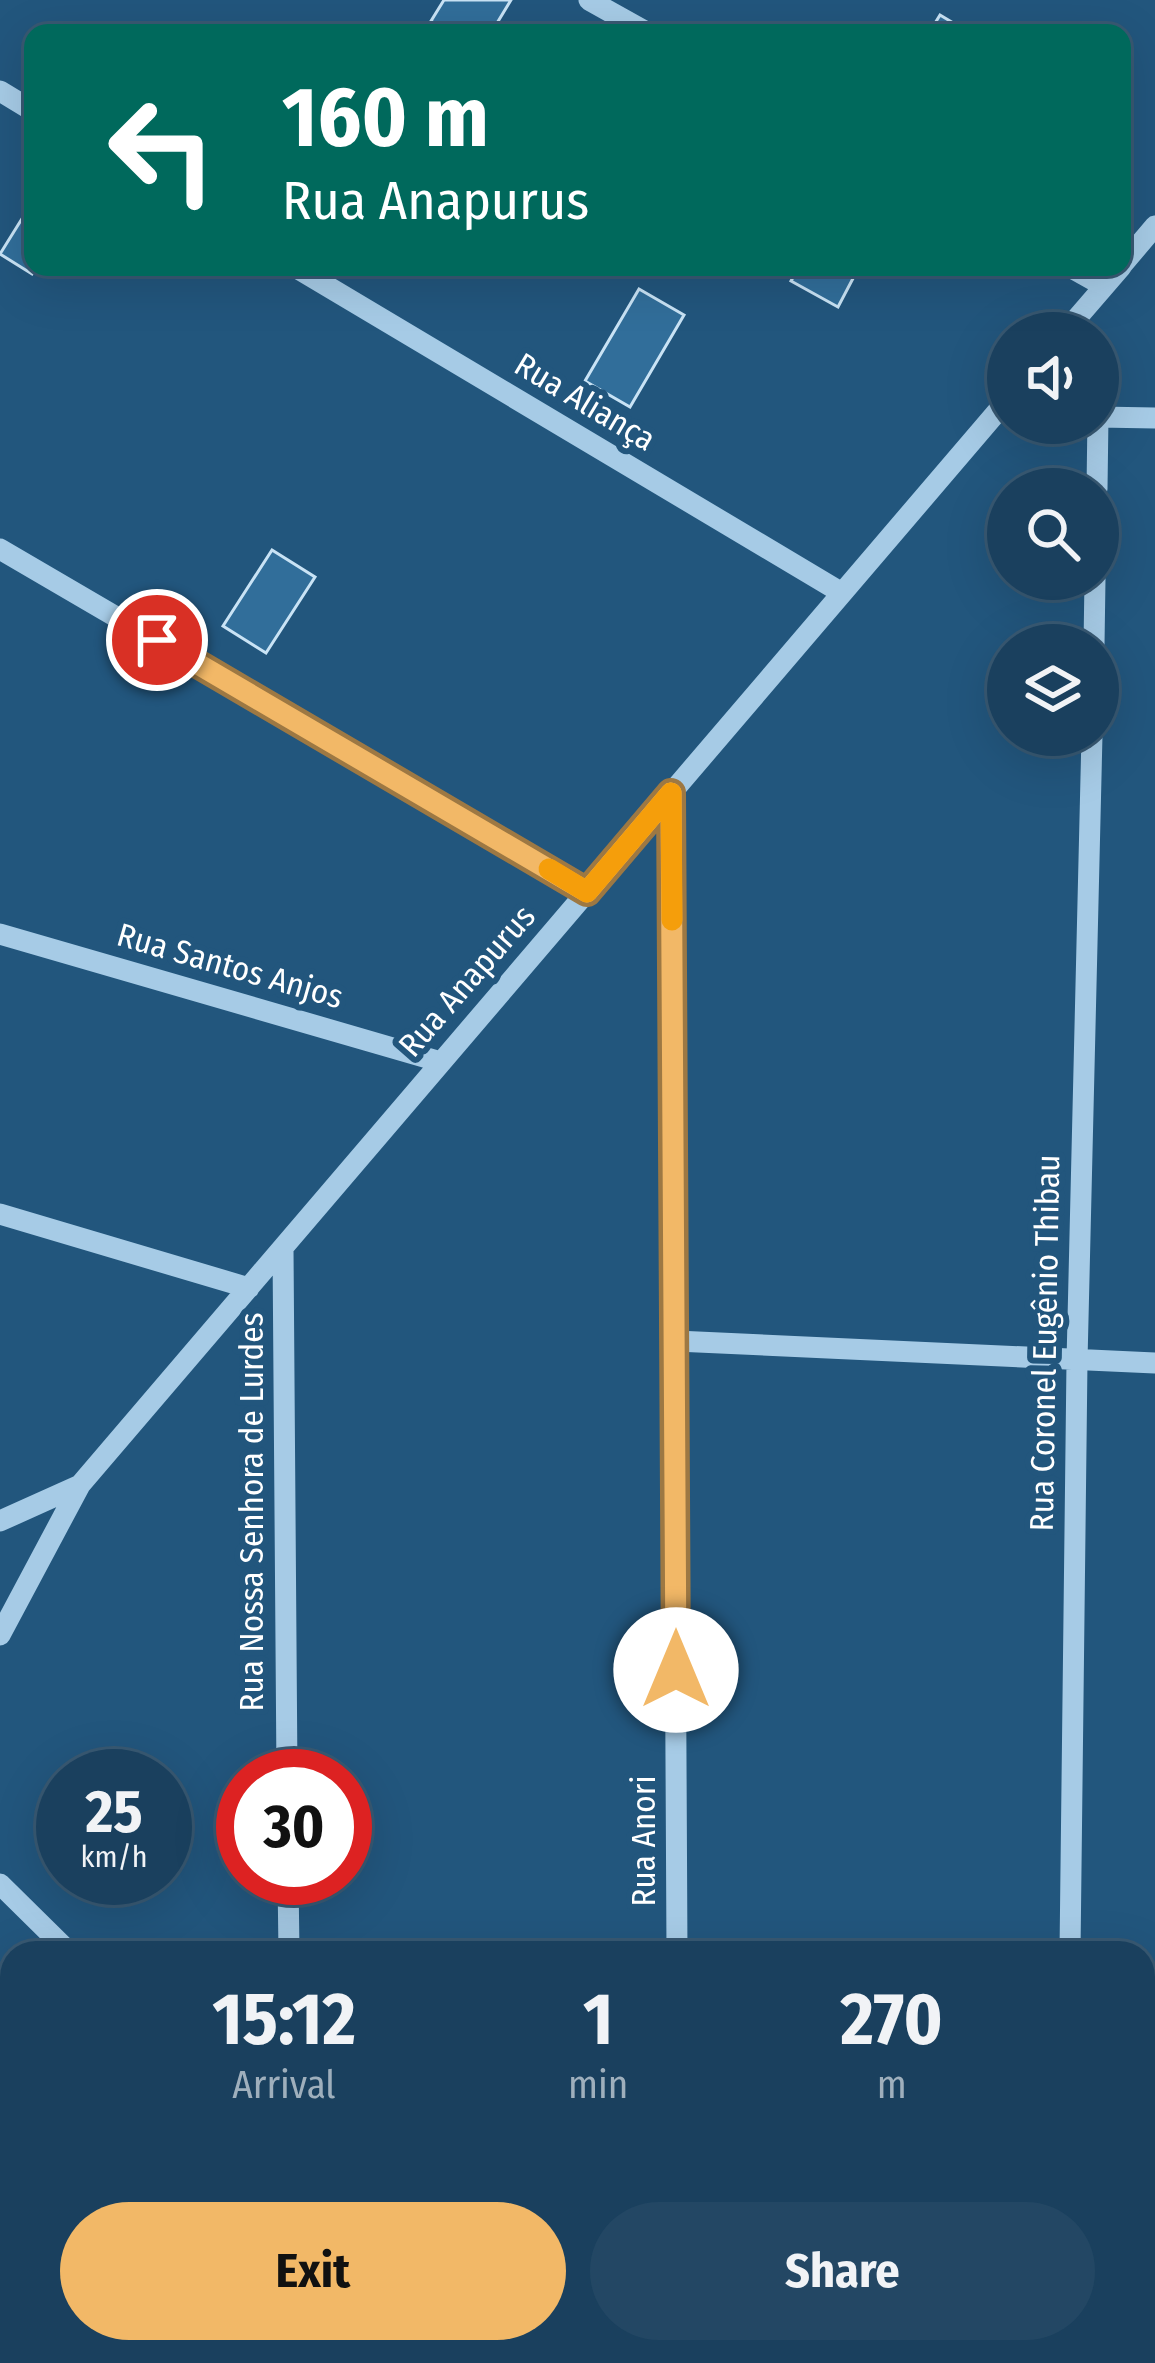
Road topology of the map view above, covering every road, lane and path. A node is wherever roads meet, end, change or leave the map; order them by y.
1 (589, 0) edge
2 (632, 24) edge
3 (1155, 226) edge
4 (1131, 254) edge
5 (310, 276) edge
6 (1086, 276) edge
7 (1112, 276) edge
8 (1104, 286) junction
9 (1082, 312) edge
10 (1119, 417) edge
11 (1155, 418) edge
12 (987, 424) edge
13 (0, 549) edge
14 (842, 593) junction
15 (1091, 756) edge
16 (671, 793) junction
17 (587, 892) junction
18 (0, 934) edge
19 (441, 1062) junction
20 (0, 1214) edge
21 (283, 1248) junction
22 (249, 1288) junction
23 (676, 1340) junction
24 (1077, 1361) junction
25 (1155, 1363) edge
26 (80, 1485) junction
27 (0, 1521) edge
28 (0, 1635) edge
29 (287, 1749) edge
30 (0, 1884) edge
31 (288, 1905) edge
32 (58, 1941) edge
33 (289, 1941) edge
34 (677, 1941) edge
35 (1070, 1941) edge

1 - 2 street
3 - 4 street
5 - 14 street, Rua Aliança
6 - 8 street
7 - 8 street
8 - 9 street
10 - 11 street
12 - 14 street, Rua Anapurus
13 - 17 street
14 - 16 street, Rua Anapurus
15 - 24 street, Rua Coronel Eugênio Thibau
16 - 17 street, Rua Anapurus
16 - 23 street, Rua Anori
17 - 19 street, Rua Anapurus
18 - 19 street, Rua Santos Anjos
19 - 21 street, Rua Anapurus
20 - 22 street
21 - 22 street, Rua Anapurus
21 - 29 street, Rua Nossa Senhora de Lurdes
22 - 26 street, Rua Anapurus
23 - 24 street
23 - 34 street, Rua Anori
24 - 25 street
24 - 35 street, Rua Coronel Eugênio Thibau
26 - 27 street, Rua Anapurus
26 - 28 street
30 - 32 street
31 - 33 street

